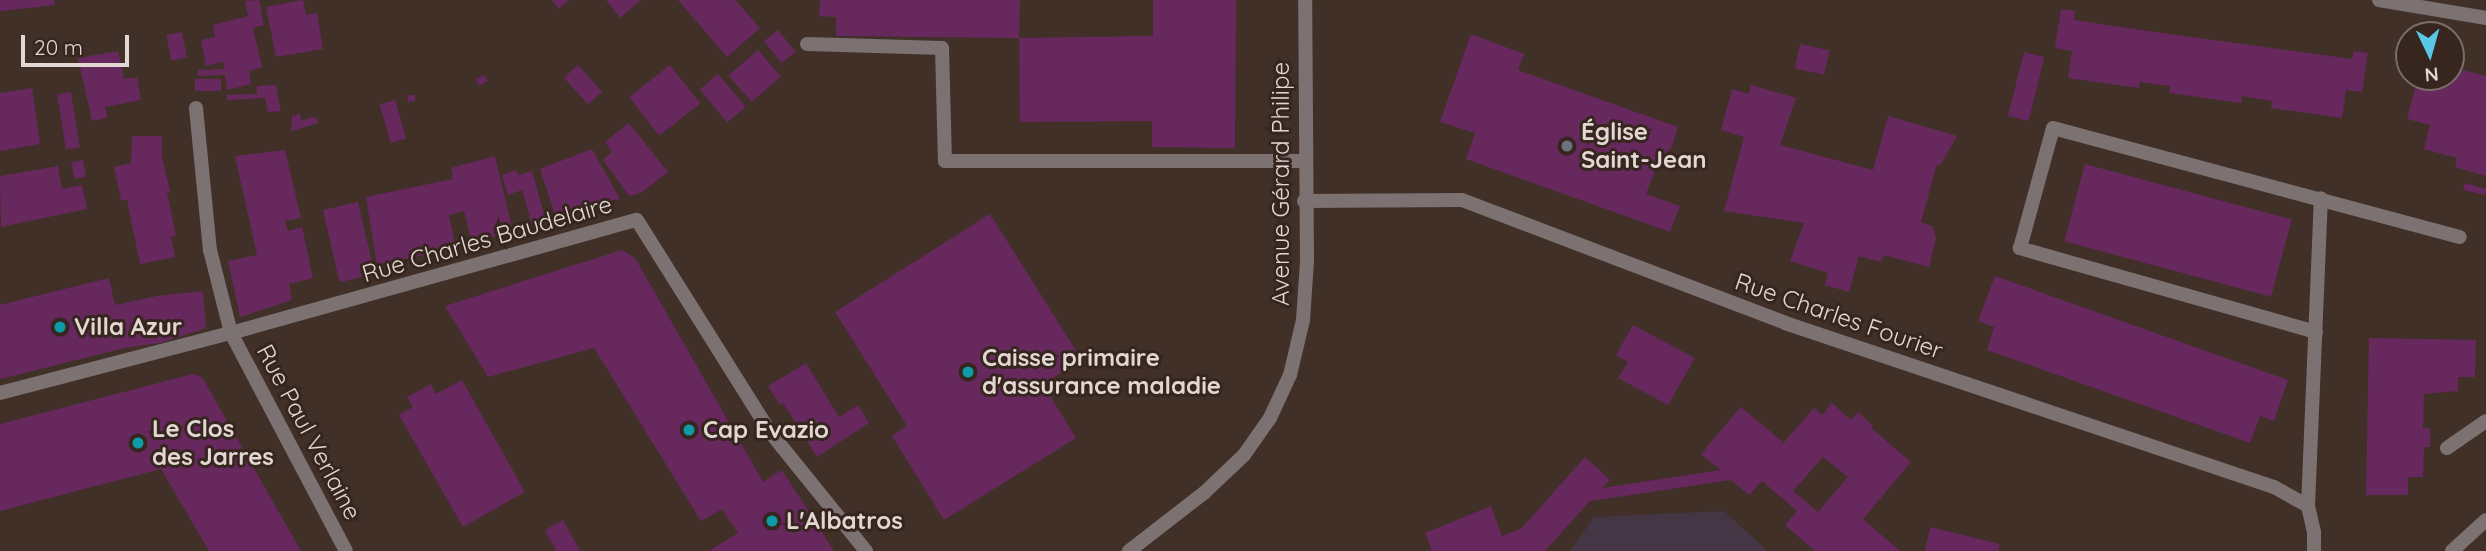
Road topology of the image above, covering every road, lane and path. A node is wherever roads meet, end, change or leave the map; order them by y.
1 (1305, 0) edge
2 (2379, 0) edge
3 (2486, 18) edge
4 (807, 44) dead end
5 (196, 108) dead end
6 (1305, 161) junction
7 (2321, 198) junction
8 (1304, 201) junction
9 (2460, 237) dead end
10 (2316, 332) junction
11 (231, 333) junction
12 (0, 393) edge
13 (2486, 421) edge
14 (2447, 448) dead end
15 (2308, 506) junction
16 (2486, 520) edge
17 (346, 551) edge
18 (866, 551) edge
19 (1129, 551) edge
20 (2314, 551) edge
21 (2452, 551) edge

1 - 6 street, Avenue Gérard Philipe
2 - 3 street
4 - 6 street
5 - 11 street, Rue Paul Verlaine
6 - 8 street, Avenue Gérard Philipe
7 - 9 street
7 - 10 street
7 - 10 street
8 - 15 street, Rue Charles Fourier
8 - 19 street, Avenue Gérard Philipe
10 - 15 street
11 - 12 street, Rue Charles Baudelaire
11 - 17 street, Rue Paul Verlaine
11 - 18 street, Rue Charles Baudelaire
13 - 14 street
15 - 20 street
16 - 21 street

